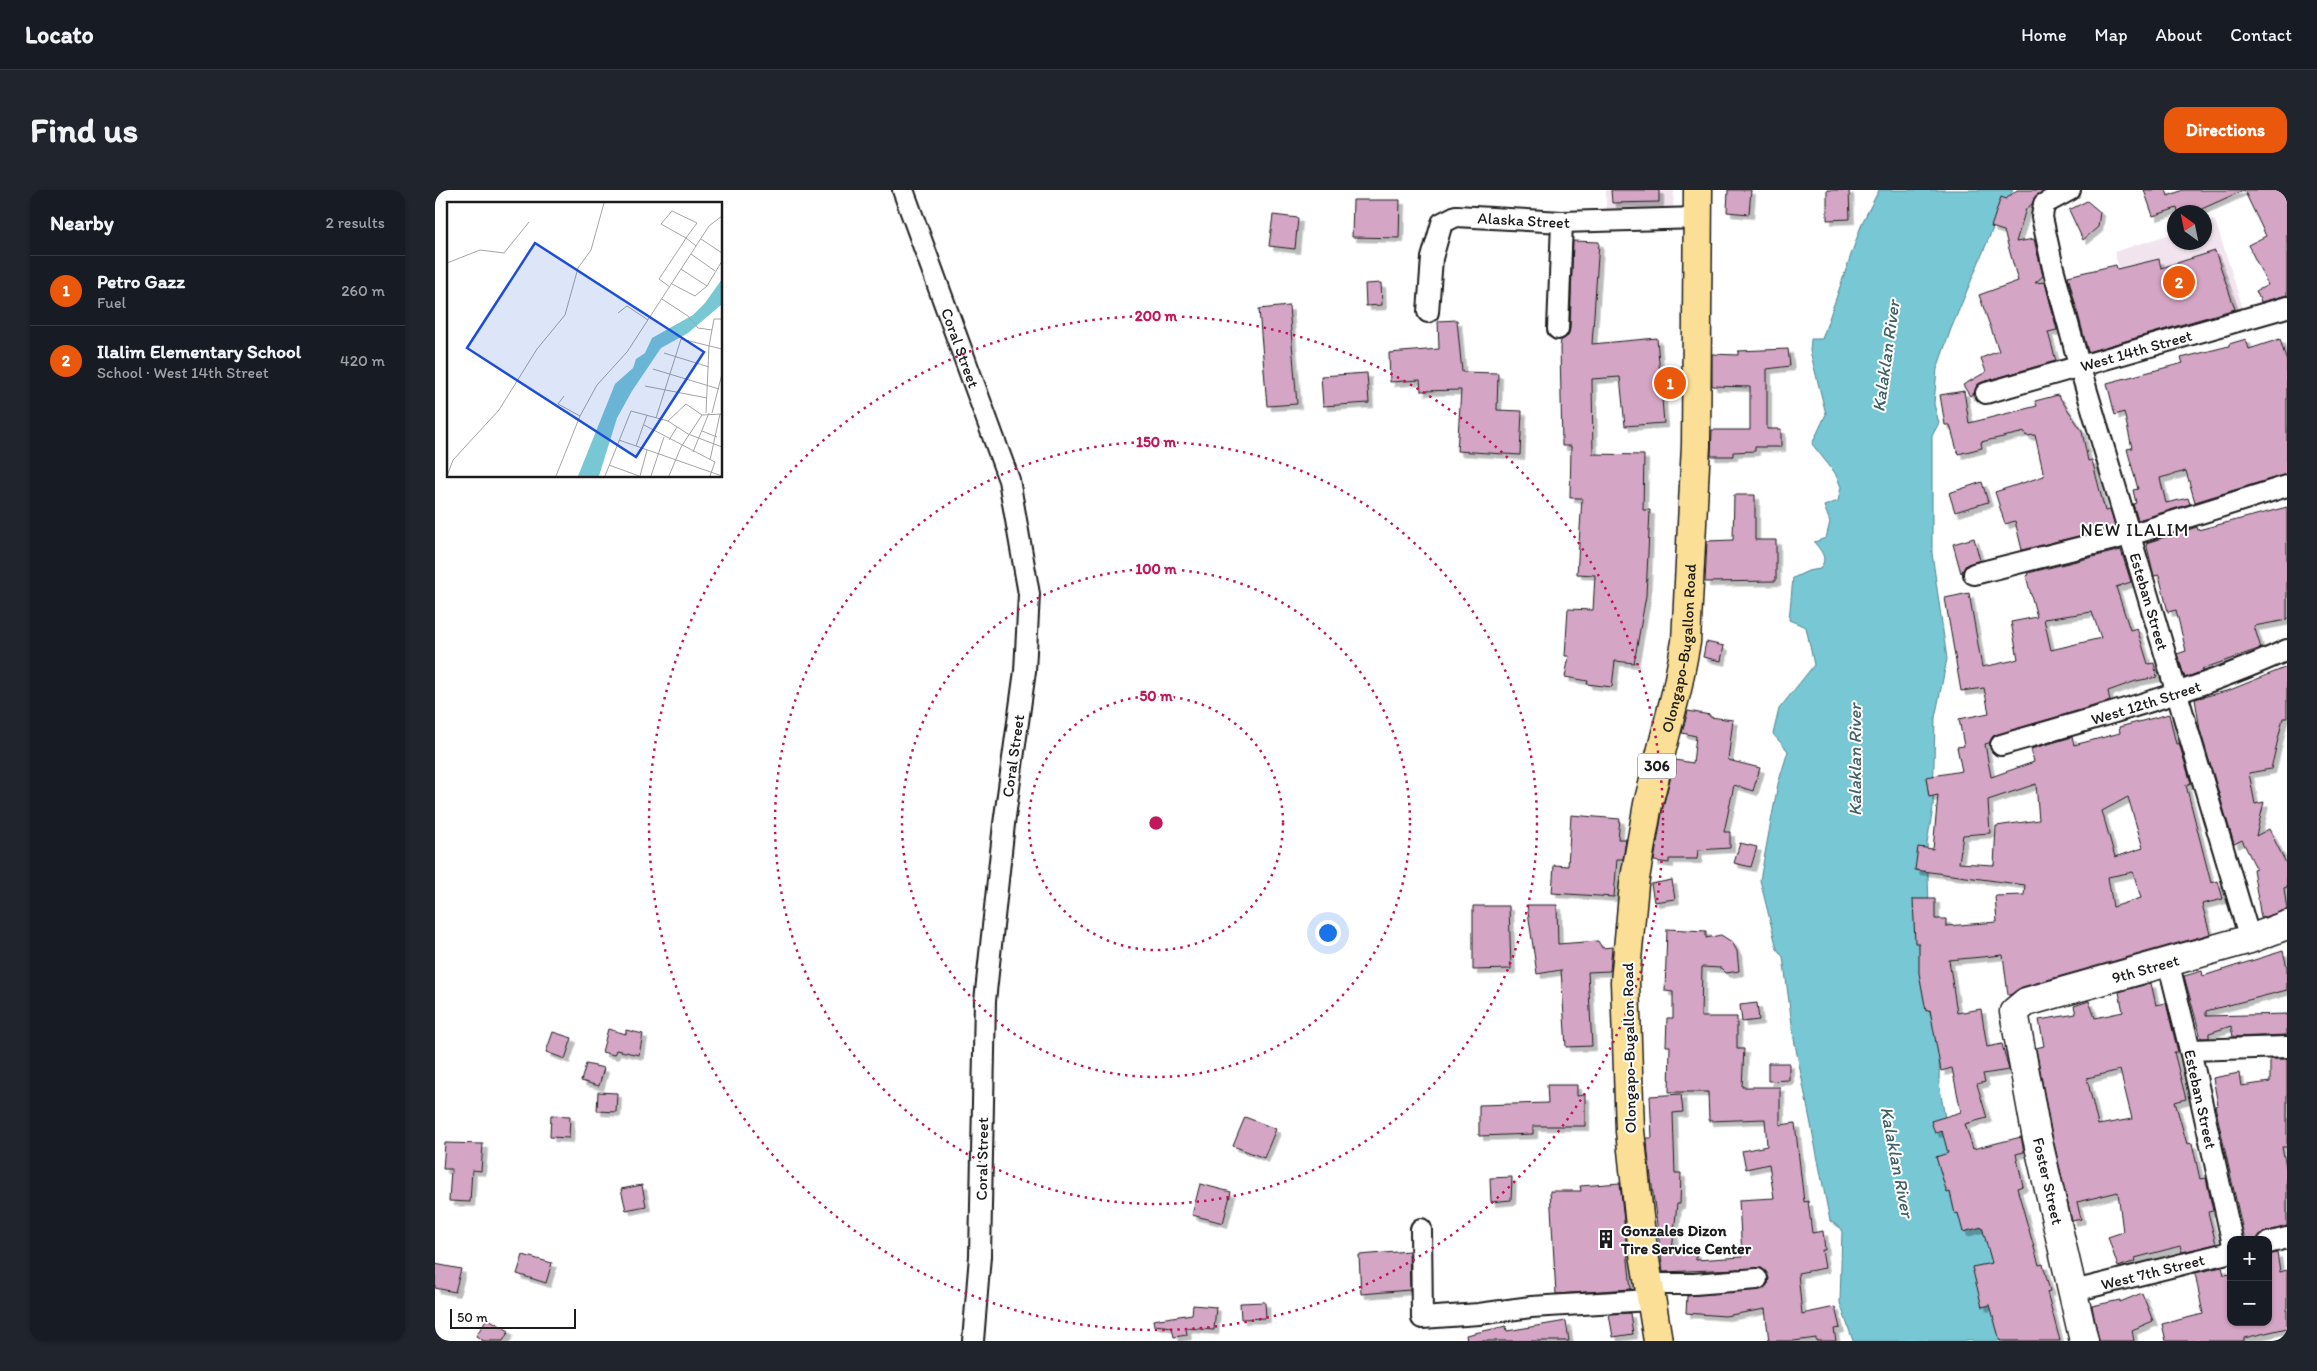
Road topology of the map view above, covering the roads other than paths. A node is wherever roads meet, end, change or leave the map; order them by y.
1 (903, 190) edge
2 (1698, 190) edge
3 (2071, 190) edge
4 (1698, 218) junction
5 (1562, 222) junction
6 (2287, 307) edge
7 (1428, 312) dead end
8 (1559, 329) dead end
9 (2080, 368) junction
10 (1986, 393) dead end
11 (2287, 486) edge
12 (2130, 535) junction
13 (1974, 574) dead end
14 (2287, 650) edge
15 (2176, 694) junction
16 (2001, 745) dead end
17 (2287, 924) edge
18 (2251, 938) junction
19 (2167, 961) junction
20 (2016, 1020) joint
21 (2287, 1047) edge
22 (2190, 1050) junction
23 (1421, 1229) dead end
24 (2231, 1236) edge
25 (2287, 1238) edge
26 (2272, 1242) edge
27 (2227, 1253) edge
28 (1757, 1278) dead end
29 (2074, 1291) junction
30 (1649, 1292) junction
31 (973, 1341) edge
32 (1658, 1341) edge
33 (2084, 1341) edge

1 - 31 street, Coral Street
2 - 4 main road, Olongapo-Bugallon Road / 306
3 - 9 street, Esteban Street
4 - 5 street, Alaska Street
4 - 30 main road, Olongapo-Bugallon Road / 306
5 - 7 street, Alaska Street
5 - 8 street
6 - 9 street, West 14th Street
9 - 10 street, West 14th Street
9 - 12 street, Esteban Street
11 - 12 street
12 - 13 street
12 - 15 street, Esteban Street
14 - 15 street, West 12th Street
15 - 16 street, West 12th Street
15 - 18 street, Esteban Street
17 - 18 street, 9th Street
18 - 19 street, 9th Street
19 - 20 street, 9th Street
19 - 22 street, Esteban Street
20 - 29 street, Foster Street
21 - 22 street
22 - 24 street, Esteban Street
23 - 30 street
25 - 26 street
27 - 29 street, West 7th Street
28 - 30 street
29 - 33 street, Foster Street
30 - 32 main road, Olongapo-Bugallon Road / 306

